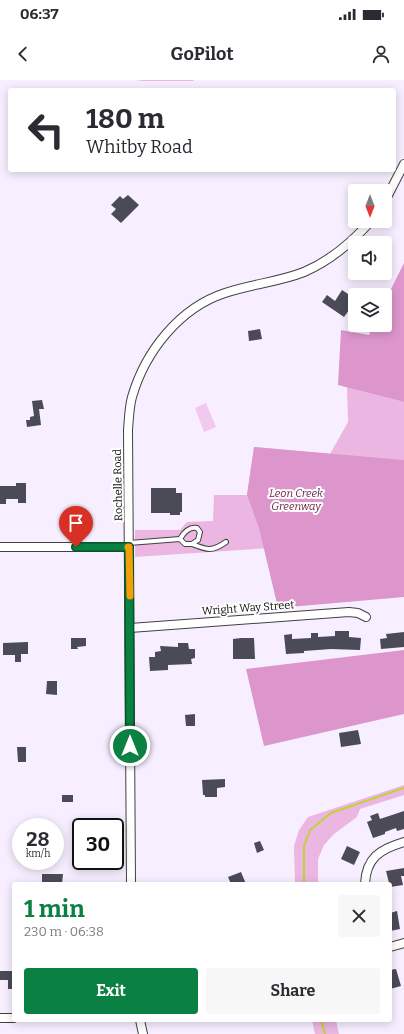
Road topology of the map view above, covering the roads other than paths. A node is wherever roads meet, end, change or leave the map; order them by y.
1 (404, 164) edge
2 (392, 187) edge
3 (365, 228) edge
4 (180, 539) junction
5 (226, 542) dead end
6 (192, 544) junction
7 (129, 545) junction
8 (0, 547) edge
9 (366, 617) dead end
10 (130, 628) junction
11 (404, 842) edge
12 (132, 882) edge
13 (365, 882) edge
14 (404, 943) edge
15 (392, 946) edge
16 (0, 1018) edge
17 (12, 1018) edge
18 (140, 1022) edge
19 (143, 1034) edge

1 - 2 street
3 - 7 street, Rochelle Road
4 - 6 lane
4 - 6 lane
4 - 7 lane
5 - 6 lane
7 - 8 street
7 - 10 street, Rochelle Road
9 - 10 street, Wright Way Street
10 - 12 street, Rochelle Road
11 - 13 street
14 - 15 street
16 - 17 street
18 - 19 street

